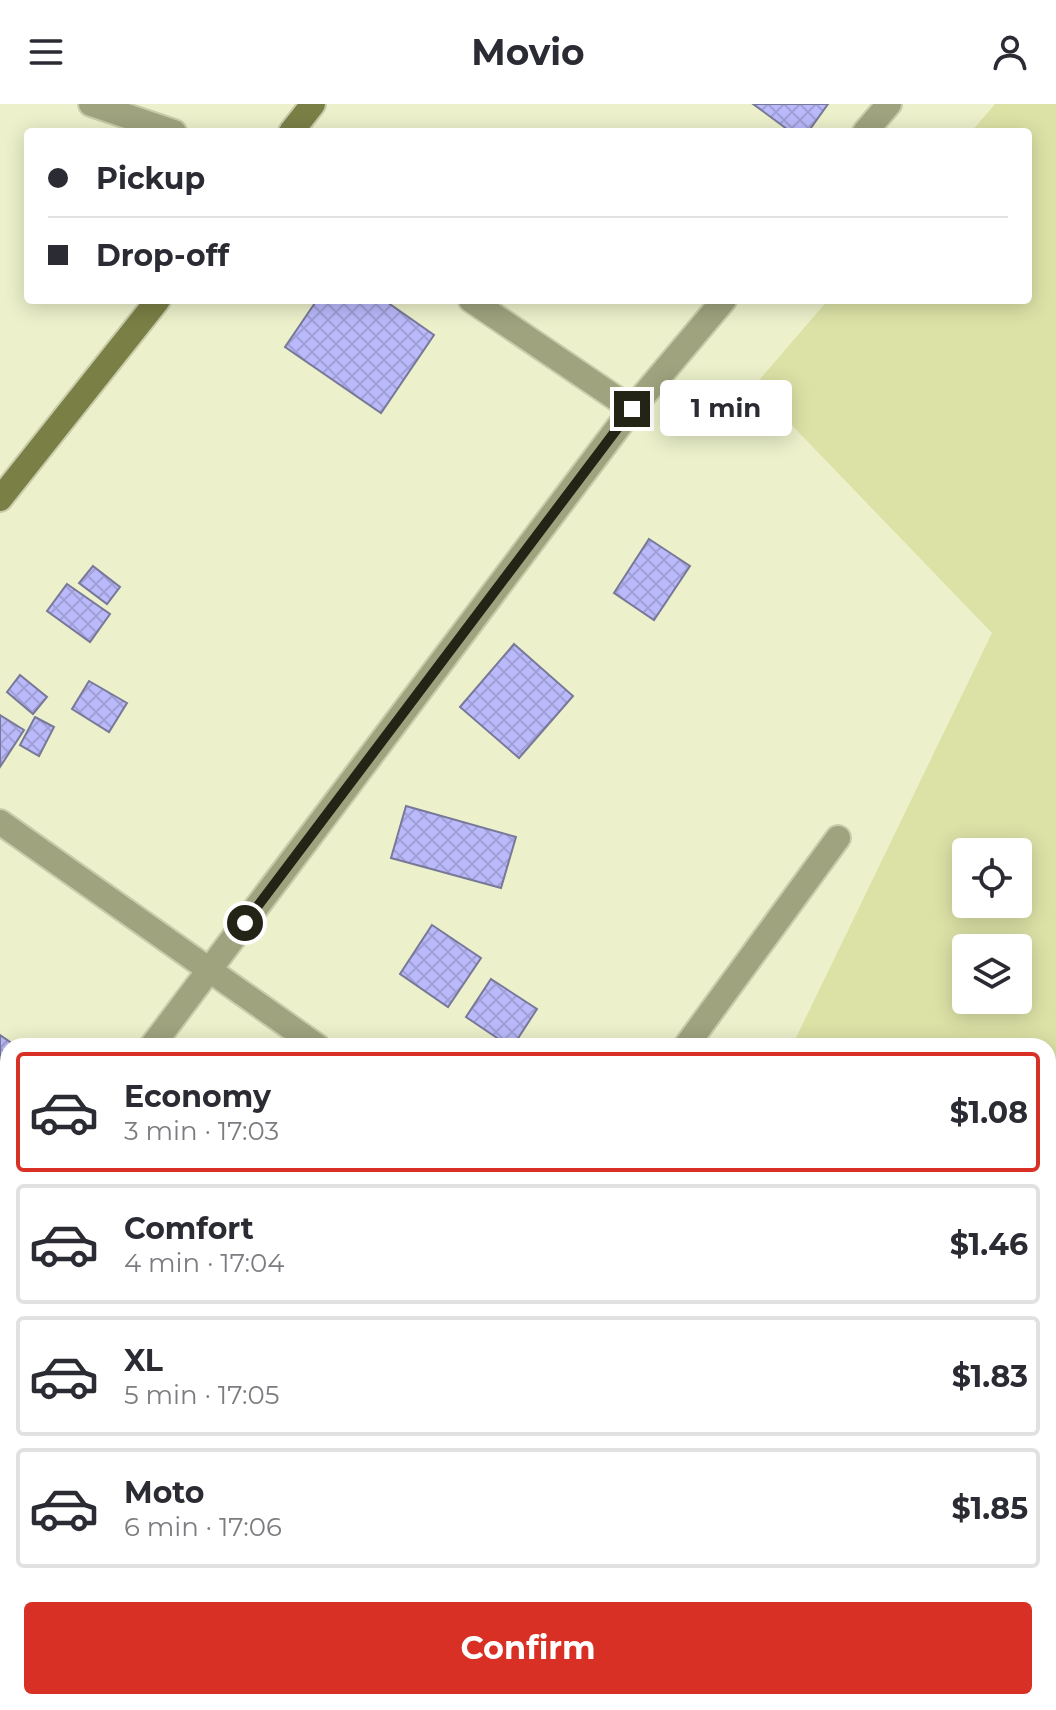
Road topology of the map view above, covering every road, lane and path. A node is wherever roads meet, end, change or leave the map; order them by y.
1 (91, 104) edge
2 (313, 104) edge
3 (889, 104) edge
4 (162, 128) edge
5 (294, 128) edge
6 (868, 128) edge
7 (155, 304) edge
8 (477, 304) edge
9 (721, 304) edge
10 (632, 409) junction
11 (0, 499) edge
12 (0, 822) edge
13 (838, 838) dead end
14 (209, 972) junction
15 (158, 1038) edge
16 (305, 1038) edge
17 (692, 1038) edge

1 - 4 street
2 - 5 main road
3 - 6 street
7 - 11 main road
8 - 10 street
9 - 10 street
10 - 14 street
12 - 14 street
13 - 17 street
14 - 15 street
14 - 16 street

